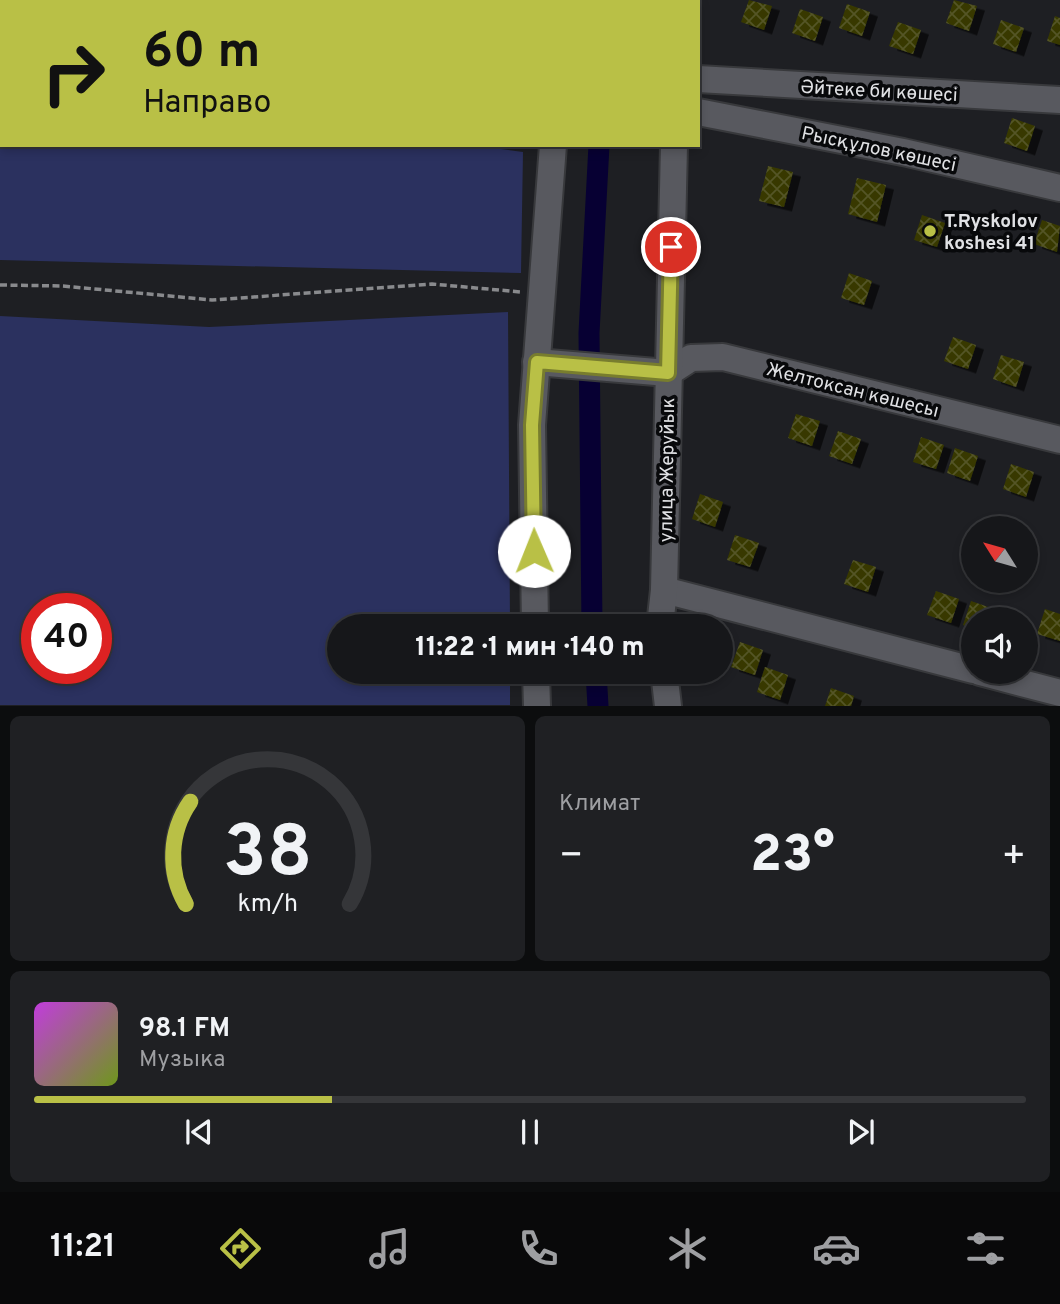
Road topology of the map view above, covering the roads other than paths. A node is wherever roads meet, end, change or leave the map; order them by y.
1 (700, 79) edge
2 (1060, 100) edge
3 (700, 112) edge
4 (553, 147) edge
5 (674, 147) edge
6 (1060, 188) edge
7 (537, 362) junction
8 (659, 373) junction
9 (1060, 440) edge
10 (664, 590) junction
11 (535, 614) edge
12 (661, 614) edge
13 (961, 667) edge
14 (536, 684) edge
15 (665, 684) edge
16 (1026, 684) edge
17 (1060, 693) edge
18 (537, 705) edge
19 (668, 705) edge

1 - 2 street, Әйтеке би көшесі
3 - 6 street, Рысқұлов көшесі
4 - 7 street
5 - 8 street, улица Жеруйык
7 - 8 street
7 - 11 street
8 - 9 street, Желтоксан көшесы
8 - 10 street, улица Жеруйык
10 - 12 street, улица Жеруйык
10 - 13 street
14 - 18 street
15 - 19 street
16 - 17 street

